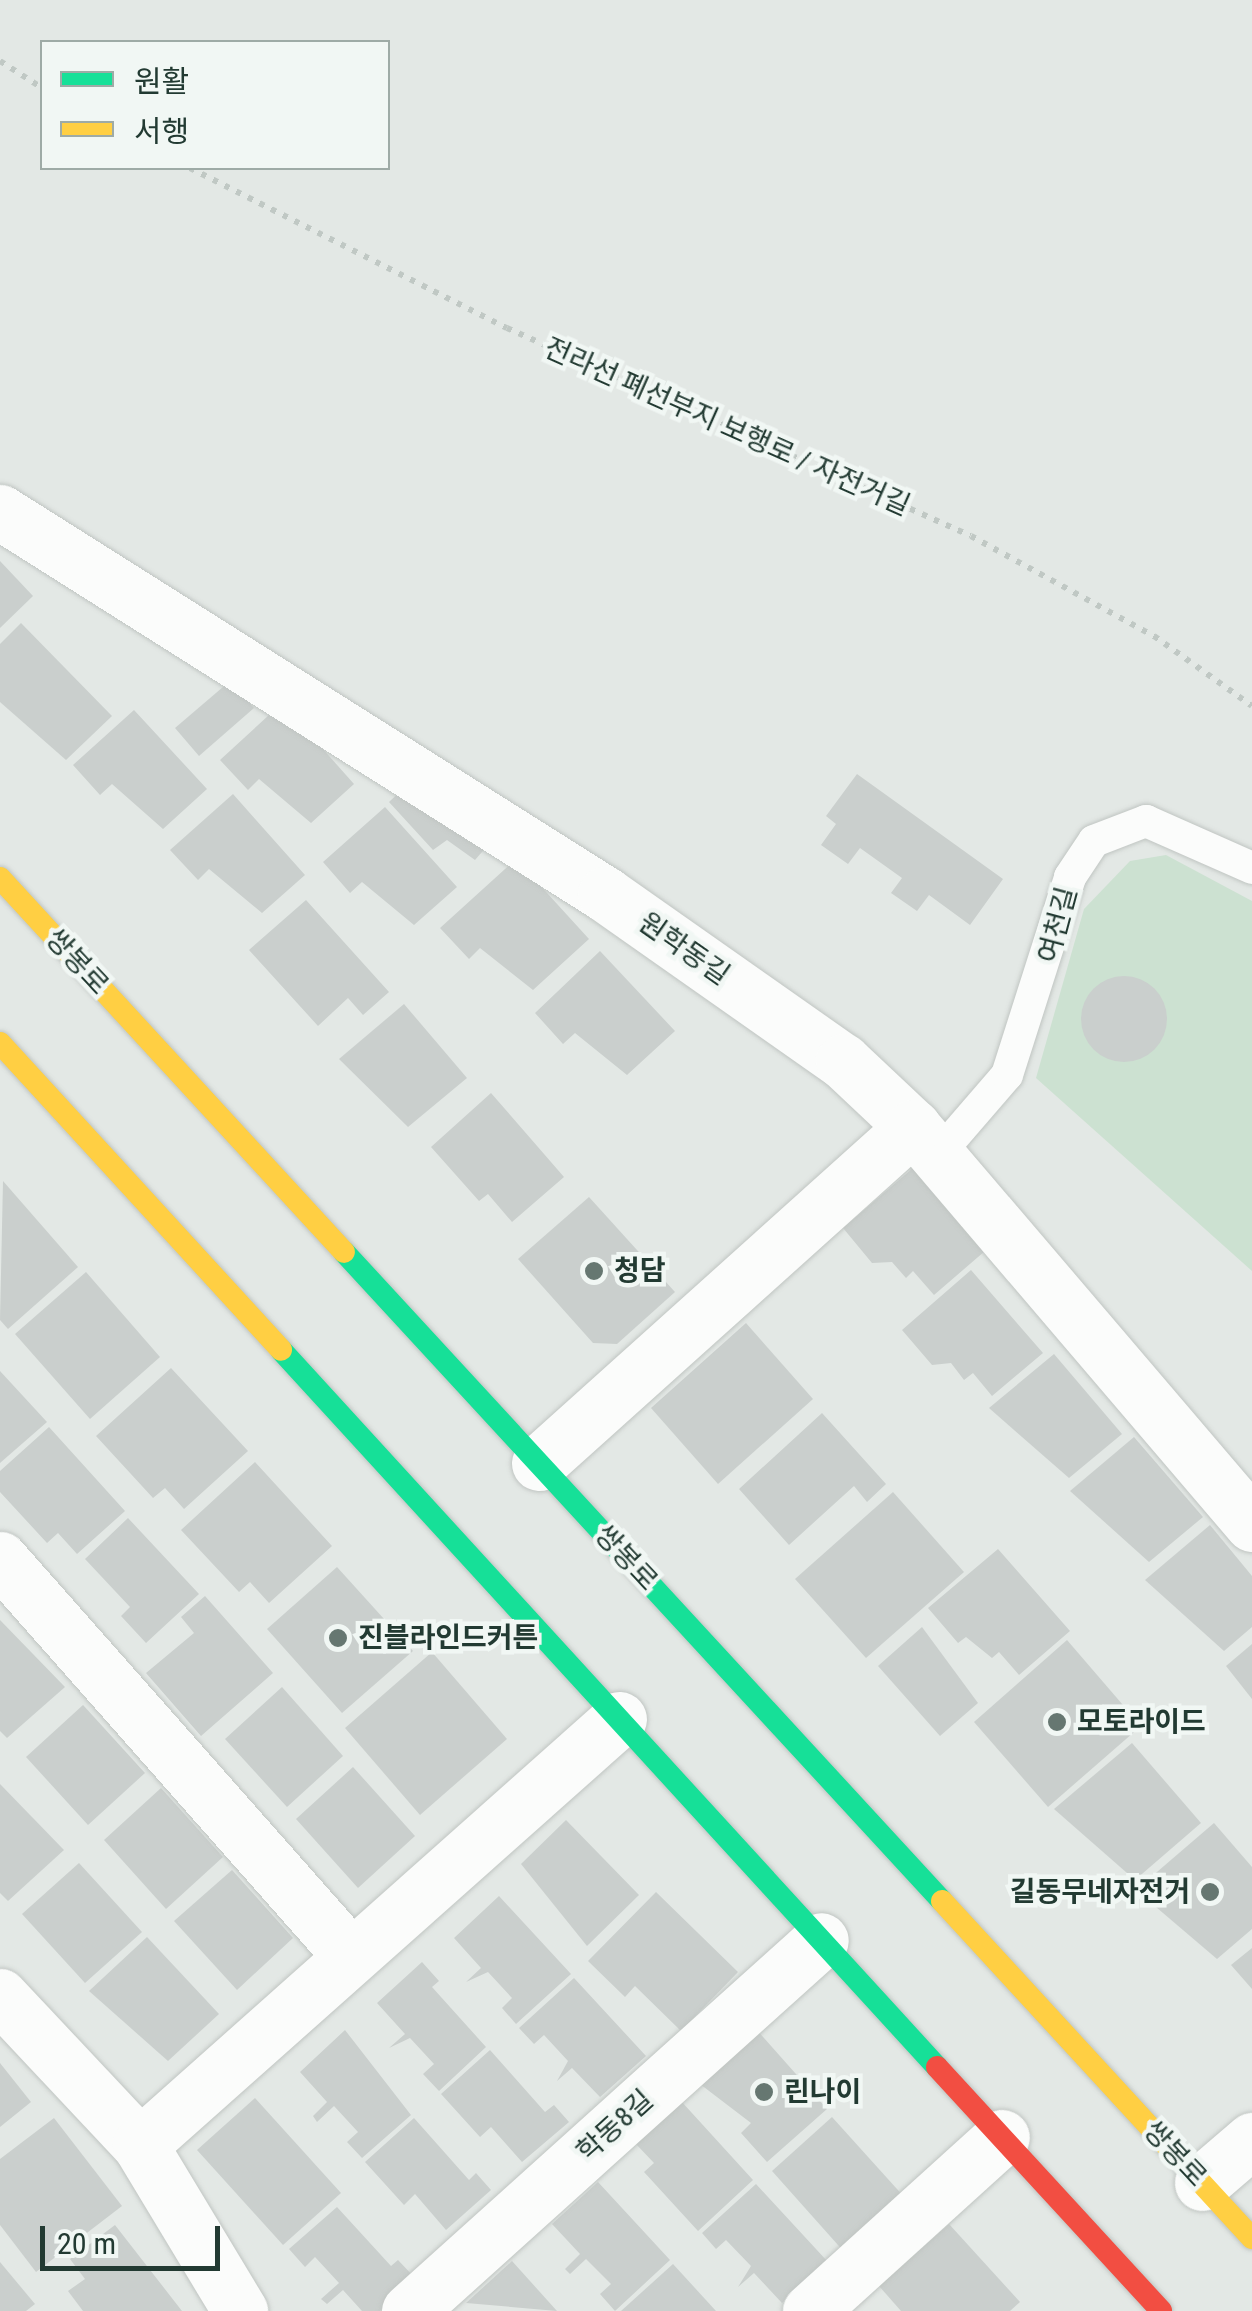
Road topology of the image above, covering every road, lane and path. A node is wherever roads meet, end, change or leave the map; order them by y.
1 (0, 60) edge
2 (40, 87) edge
3 (194, 170) edge
4 (0, 512) edge
5 (1252, 706) edge
6 (1252, 868) edge
7 (0, 878) edge
8 (0, 1043) edge
9 (925, 1142) junction
10 (539, 1463) junction
11 (1252, 1524) edge
12 (0, 1559) edge
13 (619, 1720) junction
14 (821, 1940) junction
15 (350, 1954) junction
16 (0, 1996) edge
17 (1002, 2136) junction
18 (1252, 2140) edge
19 (140, 2146) junction
20 (1202, 2184) junction
21 (1252, 2238) edge
22 (240, 2311) edge
23 (409, 2311) edge
24 (810, 2311) edge
25 (1161, 2311) edge

1 - 2 path
3 - 5 path, 전라선 폐선부지 보행로 / 자전거길
4 - 9 street, 원학동길
6 - 9 lane, 여천길
7 - 10 street, 쌍봉로
8 - 13 street
9 - 10 street
9 - 11 street, 원학동길
10 - 20 street, 쌍봉로
12 - 15 street
13 - 14 street
13 - 15 street
14 - 17 street
14 - 23 street, 학동8길
15 - 19 street
16 - 19 street
17 - 24 street
17 - 25 street
18 - 20 street
19 - 22 street
20 - 21 street, 쌍봉로

